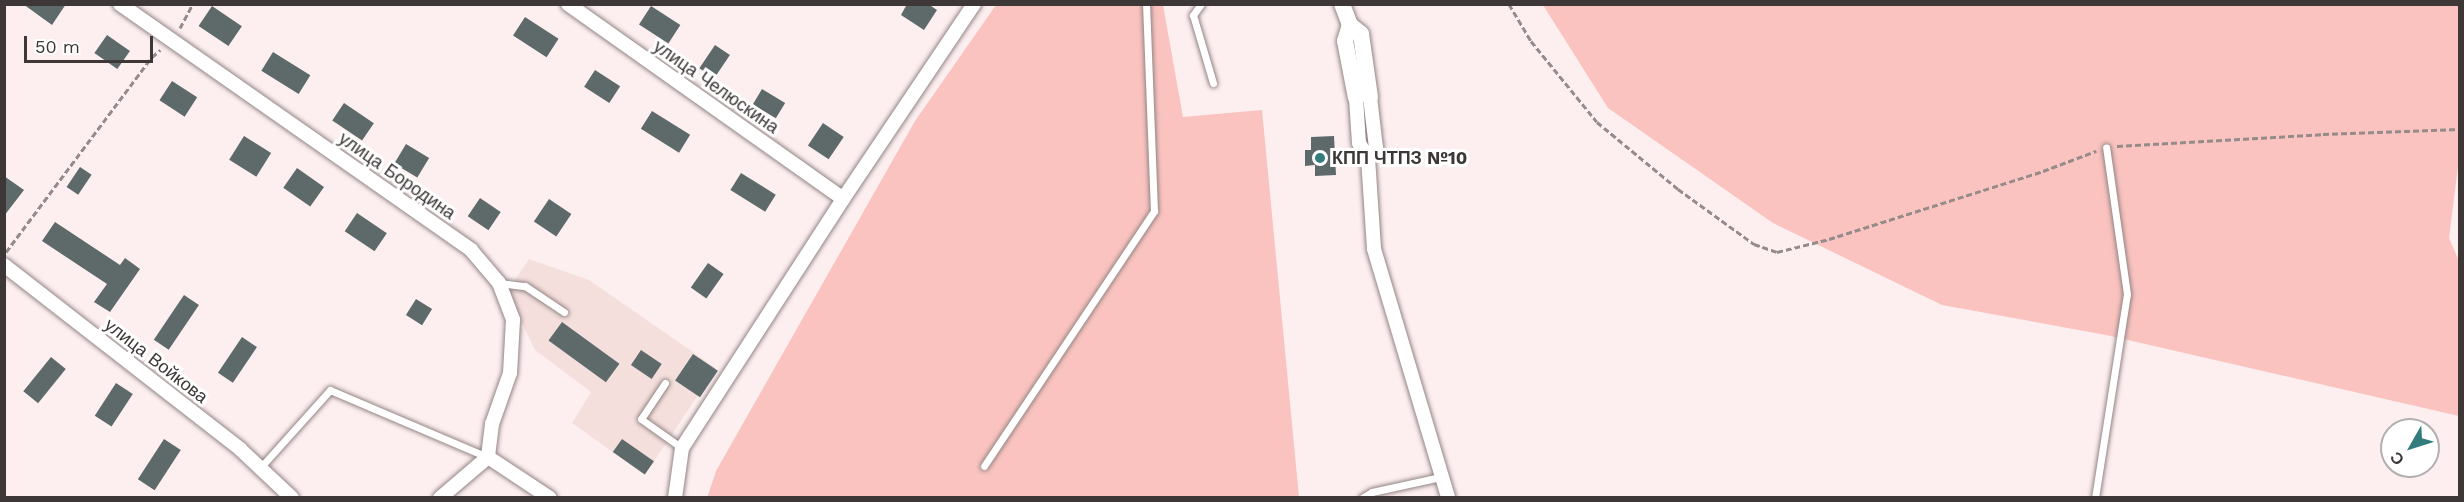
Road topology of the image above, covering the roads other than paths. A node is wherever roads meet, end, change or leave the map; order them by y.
1 (120, 4) edge
2 (568, 4) edge
3 (975, 4) edge
4 (1146, 4) edge
5 (1201, 4) edge
6 (1342, 4) edge
7 (1213, 83) dead end
8 (1363, 98) joint
9 (2106, 147) road end
10 (843, 199) junction
11 (4, 265) edge
12 (499, 283) junction
13 (564, 312) dead end
14 (664, 383) dead end
15 (682, 448) junction
16 (488, 457) junction
17 (984, 466) dead end
18 (260, 468) junction
19 (1440, 477) junction
20 (287, 493) edge
21 (440, 498) edge
22 (550, 498) edge
23 (675, 498) edge
24 (1362, 498) edge
25 (1448, 498) edge
26 (2095, 498) edge

1 - 12 street, улица Бородина
2 - 10 street, улица Челюскина
3 - 10 street
4 - 17 lane
5 - 7 lane
6 - 8 street
8 - 19 street
9 - 26 lane
10 - 15 street
11 - 18 street, улица Войкова
12 - 13 lane
12 - 16 street, улица Бородина
14 - 15 lane
15 - 23 street
16 - 18 lane
16 - 21 street
16 - 22 street
18 - 20 street, улица Войкова
19 - 24 lane
19 - 25 street

